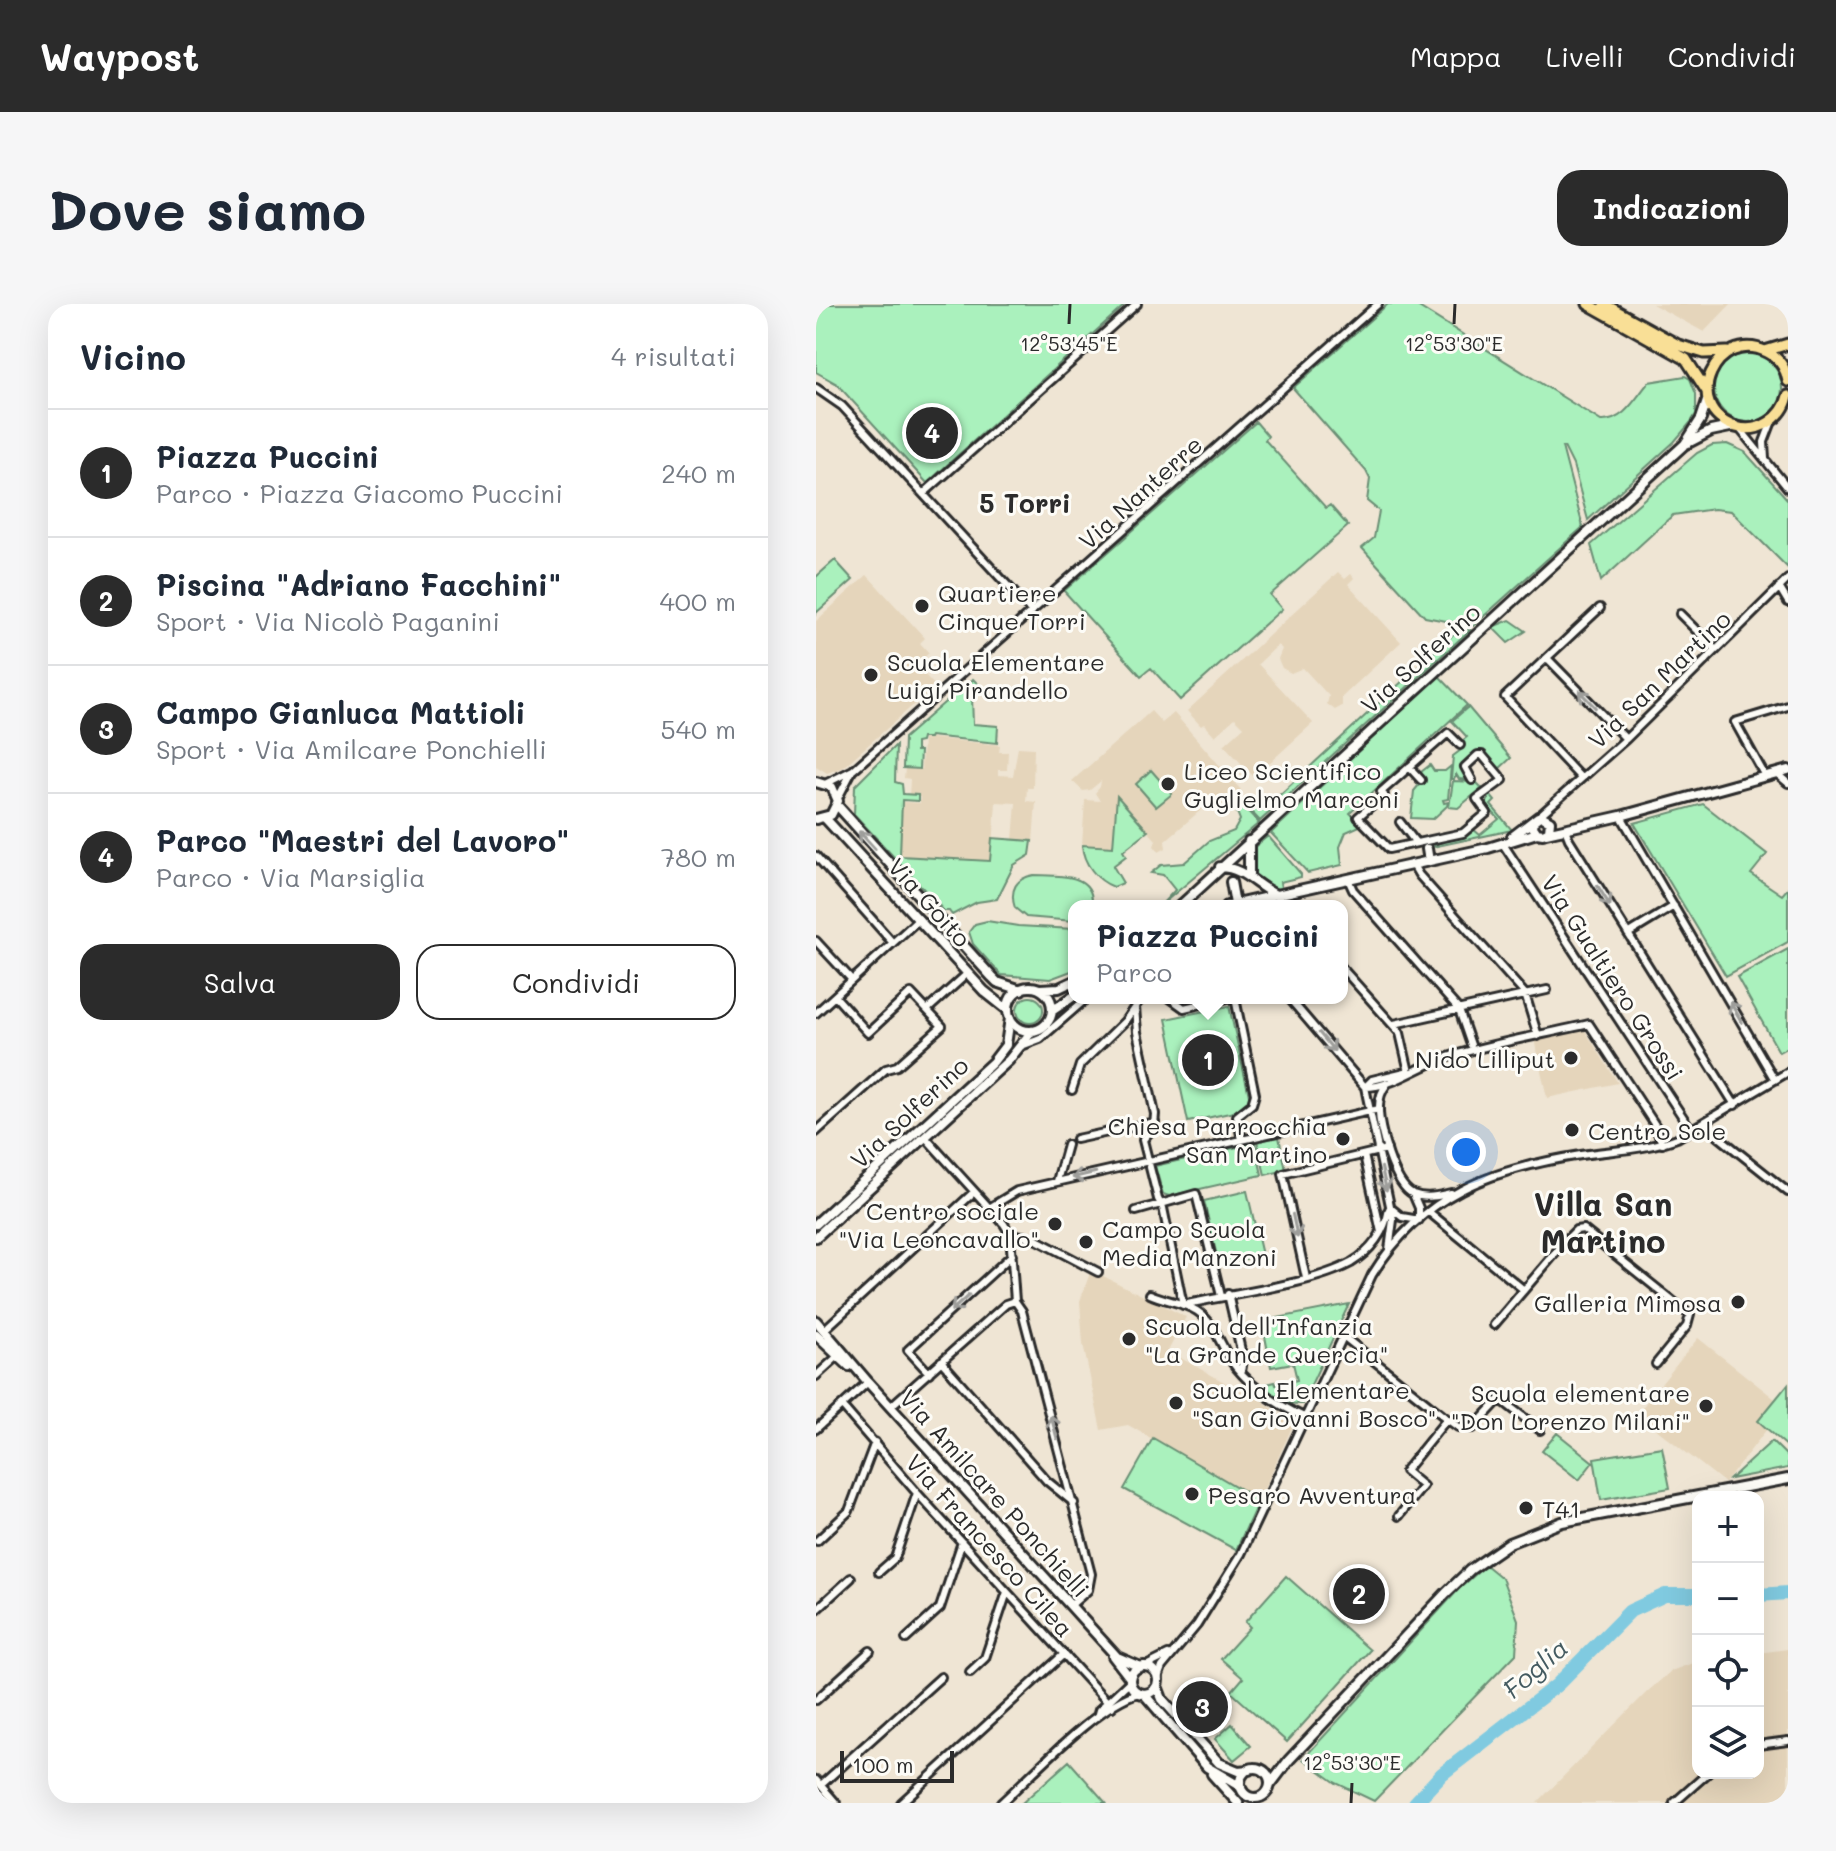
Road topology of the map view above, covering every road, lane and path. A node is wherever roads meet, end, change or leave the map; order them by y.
1 (1137, 304) edge
2 (1378, 304) edge
3 (1588, 304) edge
4 (1604, 304) edge
5 (1788, 344) edge
6 (1731, 351) junction
7 (1765, 351) junction
8 (1788, 375) edge
9 (816, 390) edge
10 (1706, 390) junction
11 (1788, 396) edge
12 (1707, 401) junction
13 (1788, 417) edge
14 (1773, 420) junction
15 (1737, 427) junction
16 (1685, 444) junction
17 (1765, 462) junction
18 (1788, 488) edge
19 (923, 494) junction
20 (1788, 579) edge
21 (1779, 587) junction
22 (1788, 602) edge
23 (1600, 608) dead end
24 (1032, 612) junction
25 (1680, 614) dead end
26 (1715, 649) junction
27 (1548, 659) junction
28 (1788, 706) edge
29 (1626, 739) junction
30 (1460, 745) dead end
31 (1409, 767) junction
32 (853, 770) junction
33 (1788, 770) edge
34 (1776, 773) junction
35 (1765, 776) junction
36 (1581, 778) junction
37 (1421, 780) dead end
38 (1472, 780) dead end
39 (816, 781) edge
40 (827, 783) junction
41 (1788, 783) edge
42 (838, 801) junction
43 (1554, 803) junction
44 (1621, 816) junction
45 (821, 818) edge
46 (1536, 819) junction
47 (1549, 820) junction
48 (1400, 822) dead end
49 (1565, 829) junction
50 (1542, 833) junction
51 (1249, 841) junction
52 (1416, 843) junction
53 (1503, 844) junction
54 (1426, 845) junction
55 (816, 856) edge
56 (1429, 861) junction
57 (1413, 865) junction
58 (1220, 867) junction
59 (1249, 874) junction
60 (1348, 879) junction
61 (1231, 882) dead end
62 (1275, 894) junction
63 (1185, 900) edge
64 (1231, 900) edge
65 (1251, 900) edge
66 (1280, 900) edge
67 (1674, 906) junction
68 (919, 919) junction
69 (1628, 934) junction
70 (816, 941) edge
71 (893, 943) junction
72 (968, 973) junction
73 (1348, 974) edge
74 (852, 980) junction
75 (1068, 984) edge
76 (1038, 989) junction
77 (1021, 990) junction
78 (1547, 990) dead end
79 (1525, 994) junction
80 (835, 996) junction
81 (1068, 1000) edge
82 (1080, 1004) edge
83 (1137, 1004) edge
84 (1178, 1004) edge
85 (1202, 1004) edge
86 (1236, 1004) edge
87 (1294, 1004) edge
88 (1135, 1007) junction
89 (927, 1010) junction
90 (1459, 1010) junction
91 (1052, 1011) junction
92 (816, 1013) edge
93 (1009, 1014) junction
94 (1128, 1017) junction
95 (1394, 1024) junction
96 (1032, 1031) junction
97 (1137, 1032) junction
98 (1538, 1036) junction
99 (1471, 1045) dead end
100 (1019, 1047) junction
101 (1409, 1072) junction
102 (1788, 1072) edge
103 (1775, 1080) junction
104 (1387, 1084) junction
105 (1365, 1087) junction
106 (1072, 1090) dead end
107 (1735, 1105) junction
108 (1379, 1109) junction
109 (1370, 1111) junction
110 (1155, 1122) junction
111 (1705, 1123) junction
112 (1692, 1131) junction
113 (816, 1132) edge
114 (925, 1137) junction
115 (1076, 1139) dead end
116 (1242, 1140) junction
117 (1662, 1144) junction
118 (1067, 1145) dead end
119 (1387, 1149) junction
120 (1378, 1151) junction
121 (1364, 1155) junction
122 (1148, 1161) junction
123 (1057, 1181) junction
124 (974, 1192) junction
125 (1454, 1192) junction
126 (1788, 1192) edge
127 (1413, 1194) junction
128 (1160, 1203) junction
129 (1389, 1206) junction
130 (989, 1208) junction
131 (1136, 1211) dead end
132 (1429, 1212) junction
133 (1419, 1220) junction
134 (816, 1224) edge
135 (1381, 1232) junction
136 (1010, 1234) junction
137 (816, 1237) edge
138 (1389, 1250) junction
139 (1012, 1255) junction
140 (1098, 1272) dead end
141 (1306, 1278) junction
142 (1524, 1290) junction
143 (1150, 1294) dead end
144 (1225, 1295) junction
145 (1210, 1298) junction
146 (1015, 1301) junction
147 (1183, 1305) junction
148 (1196, 1311) junction
149 (816, 1321) edge
150 (1494, 1325) dead end
151 (818, 1335) edge
152 (1343, 1336) junction
153 (838, 1356) junction
154 (941, 1361) junction
155 (1656, 1364) dead end
156 (1241, 1372) junction
157 (929, 1373) junction
158 (816, 1376) edge
159 (868, 1382) junction
160 (842, 1406) junction
161 (890, 1407) junction
162 (1306, 1418) junction
163 (1447, 1419) junction
164 (816, 1429) edge
165 (1540, 1430) dead end
166 (875, 1442) junction
167 (1788, 1479) edge
168 (917, 1493) junction
169 (1074, 1503) junction
170 (1399, 1516) dead end
171 (817, 1541) edge
172 (962, 1542) junction
173 (879, 1572) dead end
174 (851, 1578) dead end
175 (1007, 1592) junction
176 (1071, 1605) junction
177 (816, 1610) edge
178 (1093, 1630) junction
179 (906, 1639) dead end
180 (870, 1651) dead end
181 (1174, 1651) junction
182 (1064, 1654) junction
183 (1143, 1666) junction
184 (970, 1672) dead end
185 (941, 1677) dead end
186 (1130, 1680) junction
187 (1157, 1682) junction
188 (1141, 1694) junction
189 (816, 1700) edge
190 (1109, 1705) junction
191 (1788, 1741) edge
192 (1764, 1744) edge
193 (1289, 1760) junction
194 (1207, 1767) junction
195 (1249, 1770) junction
196 (1262, 1770) junction
197 (1701, 1779) edge
198 (818, 1783) edge
199 (1241, 1787) junction
200 (1269, 1788) junction
201 (1251, 1800) edge
202 (836, 1803) edge
203 (901, 1803) edge
204 (1001, 1803) edge
205 (1238, 1803) edge
206 (1265, 1803) edge
207 (1674, 1803) edge

1 - 19 street
2 - 24 street, Via Nanterre
3 - 10 main road
4 - 6 main road
5 - 7 main road
6 - 7 main road
6 - 10 main road
7 - 8 main road
9 - 19 street
10 - 12 main road
11 - 14 main road
12 - 15 main road
12 - 16 main road, Via Solferino
13 - 14 main road
14 - 15 main road
14 - 17 street
15 - 16 main road, Via Solferino
15 - 17 street
16 - 51 main road, Via Solferino
17 - 18 street
19 - 24 street
20 - 21 street, Via San Martino
21 - 22 street
21 - 26 street, Via San Martino
23 - 27 street
24 - 32 street, Via Nanterre
25 - 26 street
26 - 29 street, Via San Martino
29 -> 27 street
27 - 36 street
28 - 35 street
29 - 36 street, Via San Martino
30 - 31 street
31 - 37 street
31 - 52 street
32 - 40 street, Via Nanterre
32 - 42 street, Via Nanterre
33 - 34 main road
34 - 35 main road
34 - 41 street
35 - 44 main road
36 - 43 street, Via San Martino
38 - 54 street
39 - 40 main road
40 - 42 main road, Via Goito
42 - 45 main road, Via Goito
77 -> 42 main road, Via Goito
43 - 46 street, Via San Martino
43 - 47 street, Via San Martino
44 - 49 main road
44 - 67 street
45 - 68 main road, Via Goito
46 - 47 main road
46 - 50 main road
46 - 53 main road
47 - 49 main road
47 - 50 main road
48 - 52 street
49 - 50 main road
49 -> 69 street
50 - 53 main road
51 - 58 main road, Via Solferino
51 - 59 main road
52 - 54 street
53 - 56 main road
53 - 112 street, Via Gualtiero Grossi
54 - 56 main road
55 - 71 street
56 - 57 main road
57 - 60 main road
57 - 79 street
58 - 59 main road
58 - 63 main road, Via Solferino
59 - 62 main road
60 - 62 main road
60 - 90 street
61 - 64 main road
62 - 65 main road
62 - 66 street
67 - 69 street
103 -> 67 street
68 - 71 street
68 - 72 main road, Via Goito
69 - 107 street
70 - 74 street
71 - 74 street
72 - 89 street
72 - 93 main road, Via Goito
73 - 95 street
74 - 80 street
75 - 76 main road
76 - 77 main road
76 - 91 main road
77 - 93 main road, Via Solferino
78 - 79 street
79 - 90 street
79 - 98 street
80 - 89 street
80 - 92 street
81 - 91 main road, Via Solferino
82 - 100 street, Via Solferino
83 - 88 street
84 - 85 street
86 - 116 street
87 -> 105 street
88 - 94 street
88 - 97 street
89 - 113 street
90 - 95 street
90 - 99 street
91 - 96 main road, Via Solferino
93 - 96 main road
93 - 134 main road, Via Solferino
94 - 97 street
94 - 106 street
95 - 101 street
96 - 100 main road, Via Solferino
97 - 110 street
98 - 101 street
98 - 117 street
100 - 114 main road, Via Solferino
101 - 104 street
101 - 105 street
102 - 103 street
103 - 107 street
104 - 105 street
104 - 108 street
105 - 109 street
107 - 111 street
108 - 109 street
108 - 119 street
109 - 116 street
109 - 120 street
110 - 115 street
110 - 122 street
111 - 112 street
111 - 126 street
112 - 117 street
114 - 124 street
114 - 137 main road, Via Solferino
116 - 122 street
117 - 125 street
118 - 123 street
119 - 120 street
119 - 127 street
120 - 121 street
120 -> 129 street
121 - 135 street
121 -> 141 street
122 -> 123 street
122 - 128 street
123 - 130 street
124 - 130 street
124 - 151 street
125 - 127 street
125 - 132 street
127 - 133 street
128 - 131 street
128 - 144 street
128 - 147 street
129 - 133 street
129 - 135 street
129 - 138 street
130 - 136 street
132 - 133 street
132 - 142 street
133 - 138 street
135 - 141 street
136 - 139 street
136 - 140 street
138 - 152 street
139 - 146 street
139 -> 157 street
141 - 144 street
142 - 150 street
142 - 155 street
143 - 147 street
144 - 145 street
144 - 156 street
145 - 147 street
145 - 148 street
146 - 154 street
169 -> 146 street
147 - 148 street
148 - 156 street
149 - 151 main road, Via Amilcare Ponchielli
151 - 153 main road, Via Amilcare Ponchielli
151 - 159 main road, Via Amilcare Ponchielli
152 - 162 street
152 - 163 street
153 - 158 street
153 - 159 main road, Via Amilcare Ponchielli
154 - 157 street
154 - 169 street
156 - 162 street
157 - 161 street
159 - 160 street
159 - 161 main road, Via Amilcare Ponchielli
160 - 164 street
160 - 166 street, Via Francesco Cilea
161 - 176 main road, Via Amilcare Ponchielli
162 - 181 street
163 - 165 street
163 - 170 street
166 - 168 street, Via Francesco Cilea
166 - 171 street
167 - 193 main road
168 - 172 street, Via Francesco Cilea
168 - 173 street
169 - 176 street
172 - 175 street, Via Francesco Cilea
172 - 179 street
174 - 177 street
175 - 182 street, Via Francesco Cilea
175 - 184 street
176 - 178 main road, Via Amilcare Ponchielli
178 - 183 main road, Via Amilcare Ponchielli
178 - 186 main road, Via Amilcare Ponchielli
180 - 189 street
181 - 183 street
181 - 187 street
182 - 190 street, Via Francesco Cilea
182 - 203 street
183 - 186 main road
183 - 187 main road, Via Amilcare Ponchielli
185 - 198 street
186 - 188 main road, Via Amilcare Ponchielli
186 - 190 street
187 - 188 main road
187 - 195 main road, Via Amilcare Ponchielli
188 - 190 street
188 - 194 main road, Via Amilcare Ponchielli
190 - 204 street
191 - 192 street
193 - 196 main road
193 - 200 main road
194 - 199 main road, Via Amilcare Ponchielli
194 - 205 main road
195 - 196 main road, Via Amilcare Ponchielli
195 - 199 main road
196 - 200 main road
197 - 207 street
198 - 202 street
199 - 201 main road, Via Amilcare Ponchielli
200 - 201 main road, Via Amilcare Ponchielli
200 - 206 main road

